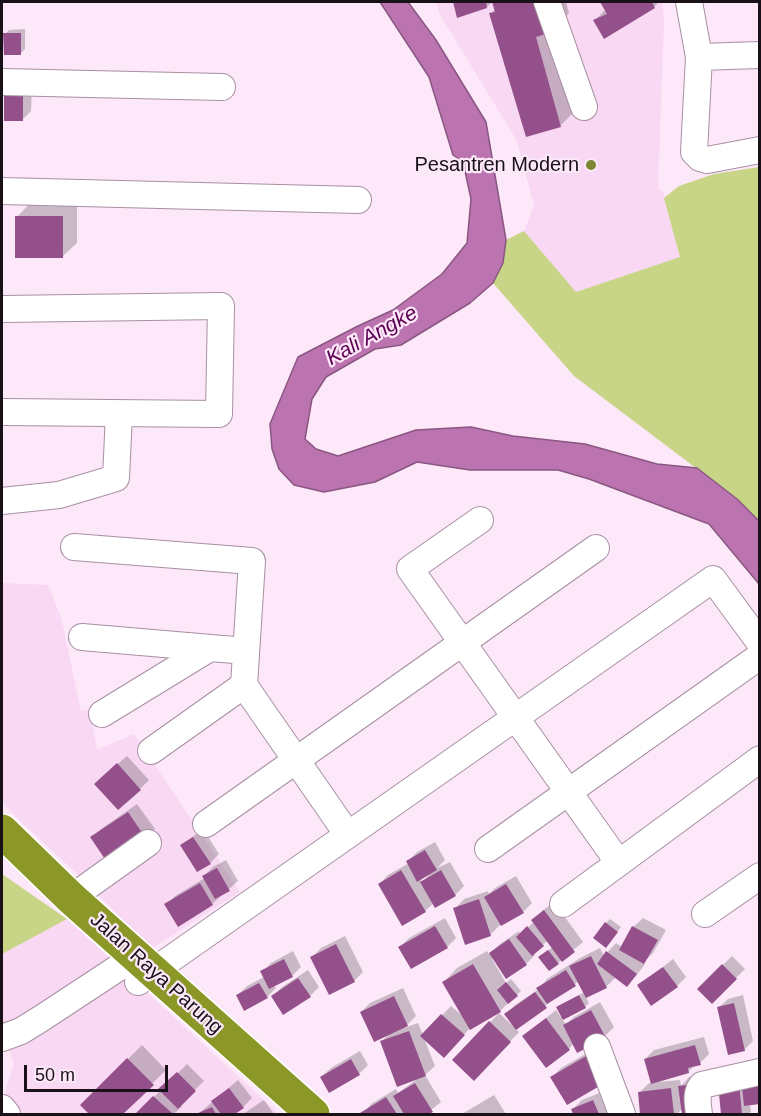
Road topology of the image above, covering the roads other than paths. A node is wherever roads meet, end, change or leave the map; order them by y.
1 (547, 2) edge
2 (689, 2) edge
3 (759, 55) edge
4 (699, 57) junction
5 (2, 82) edge
6 (222, 87) dead end
7 (584, 107) dead end
8 (759, 150) edge
9 (2, 191) edge
10 (358, 200) dead end
11 (2, 309) edge
12 (2, 412) edge
13 (119, 414) junction
14 (2, 501) edge
15 (480, 520) dead end
16 (74, 548) dead end
17 (596, 548) dead end
18 (82, 637) dead end
19 (462, 642) junction
20 (759, 643) edge
21 (210, 648) junction
22 (246, 651) junction
23 (759, 656) edge
24 (244, 685) junction
25 (102, 714) dead end
26 (516, 718) junction
27 (151, 752) dead end
28 (759, 759) edge
29 (296, 760) junction
30 (568, 792) junction
31 (206, 824) dead end
32 (2, 831) edge
33 (348, 836) junction
34 (148, 843) dead end
35 (488, 849) dead end
36 (2, 855) edge
37 (619, 863) junction
38 (759, 876) edge
39 (71, 898) junction
40 (563, 904) dead end
41 (705, 915) dead end
42 (137, 973) junction
43 (2, 1038) edge
44 (597, 1047) dead end
45 (759, 1072) edge
46 (2, 1108) edge
47 (7, 1114) edge
48 (302, 1114) edge
49 (622, 1114) edge
50 (699, 1114) edge

1 - 7 street
2 - 4 street
3 - 4 street
4 - 8 street
5 - 6 street
9 - 10 street
11 - 13 street
12 - 13 street
13 - 14 street
15 - 19 street
16 - 22 street
17 - 19 street
18 - 21 street
19 - 26 street
19 - 29 street
20 - 26 street
21 - 22 street
21 - 25 street
22 - 24 street
23 - 30 street
24 - 27 street
24 - 29 street
26 - 30 street
26 - 33 street
28 - 37 street
29 - 31 street
29 - 33 street
30 - 35 street
30 - 37 street
32 - 39 highway, Jalan Raya Parung
33 - 42 street
34 - 39 street
36 - 42 highway, Jalan Raya Parung
37 - 40 street
38 - 41 street
39 - 42 highway, Jalan Raya Parung
42 - 43 street
42 - 48 highway, Jalan Raya Parung
44 - 49 street
45 - 50 street
46 - 47 street

